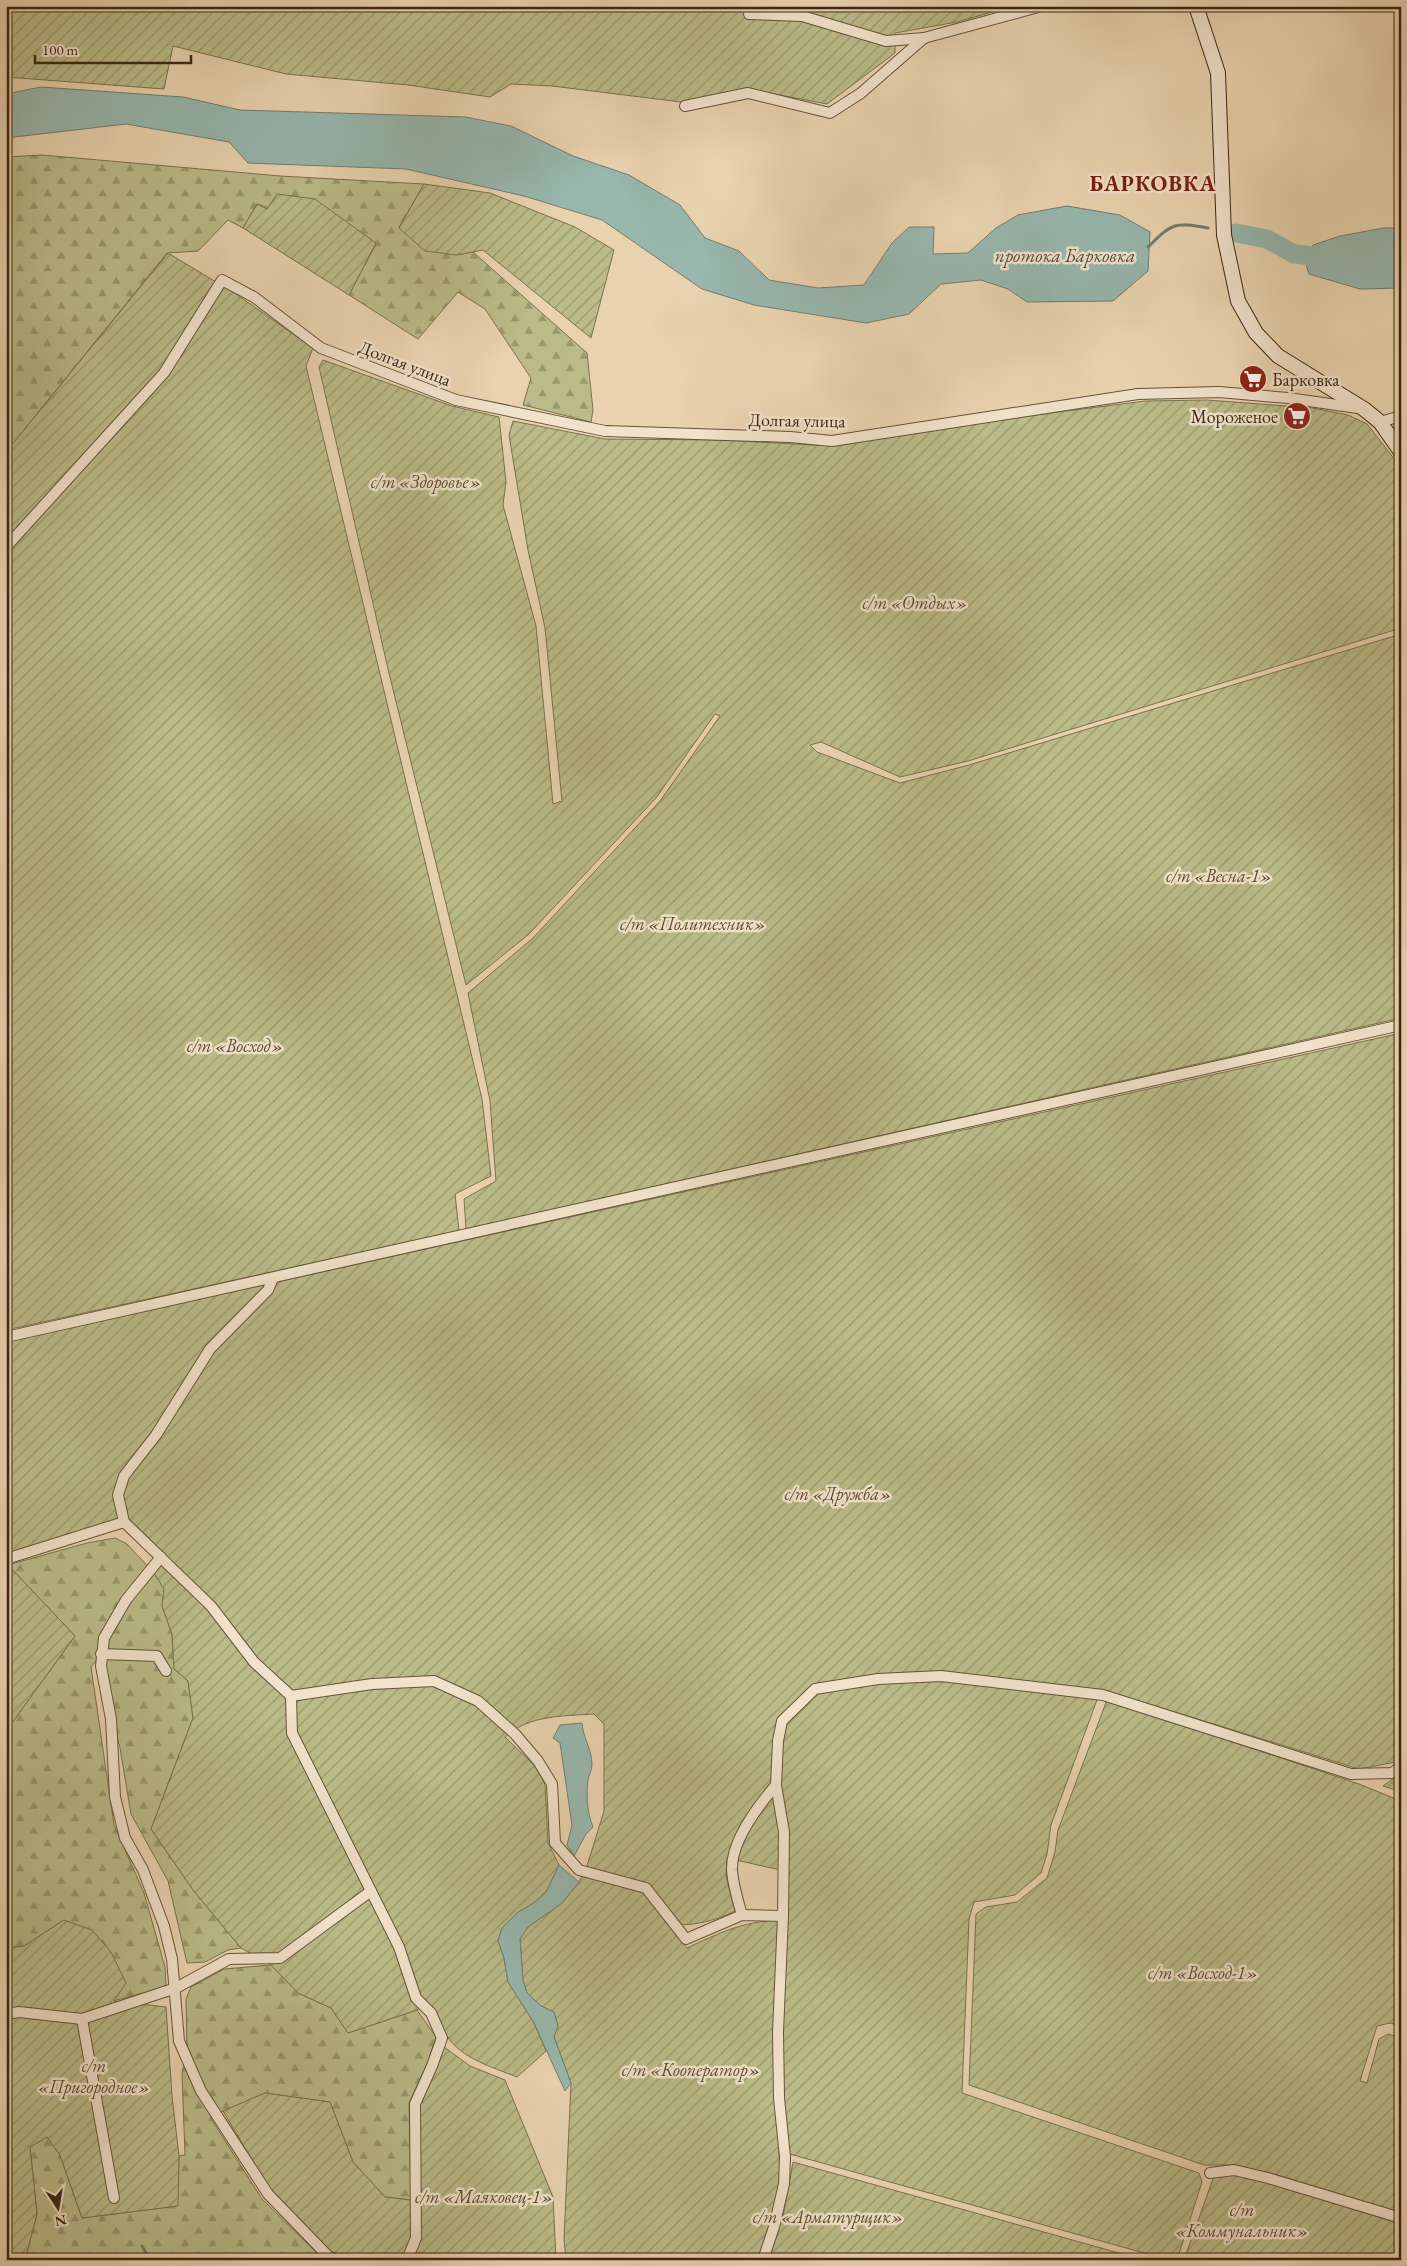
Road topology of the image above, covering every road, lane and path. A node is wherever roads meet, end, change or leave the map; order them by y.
1 (1042, 6) edge
2 (1196, 6) edge
3 (749, 14) dead end
4 (924, 38) junction
5 (685, 106) dead end
6 (1364, 409) junction
7 (1401, 416) edge
8 (1380, 422) junction
9 (1401, 452) edge
10 (6, 547) edge
11 (1401, 1025) edge
12 (273, 1278) junction
13 (6, 1337) edge
14 (124, 1522) junction
15 (161, 1557) junction
16 (6, 1560) edge
17 (101, 1654) junction
18 (166, 1671) dead end
19 (291, 1696) junction
20 (1401, 1767) edge
21 (776, 1785) junction
22 (372, 1892) junction
23 (742, 1915) junction
24 (783, 1916) junction
25 (176, 1988) junction
26 (6, 2014) edge
27 (82, 2019) junction
28 (1210, 2174) dead end
29 (114, 2198) dead end
30 (1401, 2218) edge
31 (335, 2260) edge
32 (407, 2260) edge
33 (763, 2260) edge

1 - 4 street
2 - 6 main road
3 - 4 street
4 - 5 street
6 - 8 main road
6 - 10 street, Долгая улица
7 - 8 street
8 - 9 main road
11 - 12 street
12 - 13 street
12 - 14 street
14 - 15 street
14 - 16 street
15 - 17 street
15 - 19 street
17 - 18 street
17 - 25 street
19 - 22 street
19 - 23 street
20 - 21 street
21 - 23 street
21 - 24 street
22 - 25 street
22 - 32 street
23 - 24 street
24 - 33 street
25 - 27 street
25 - 31 street
26 - 27 street
27 - 29 street
28 - 30 street

